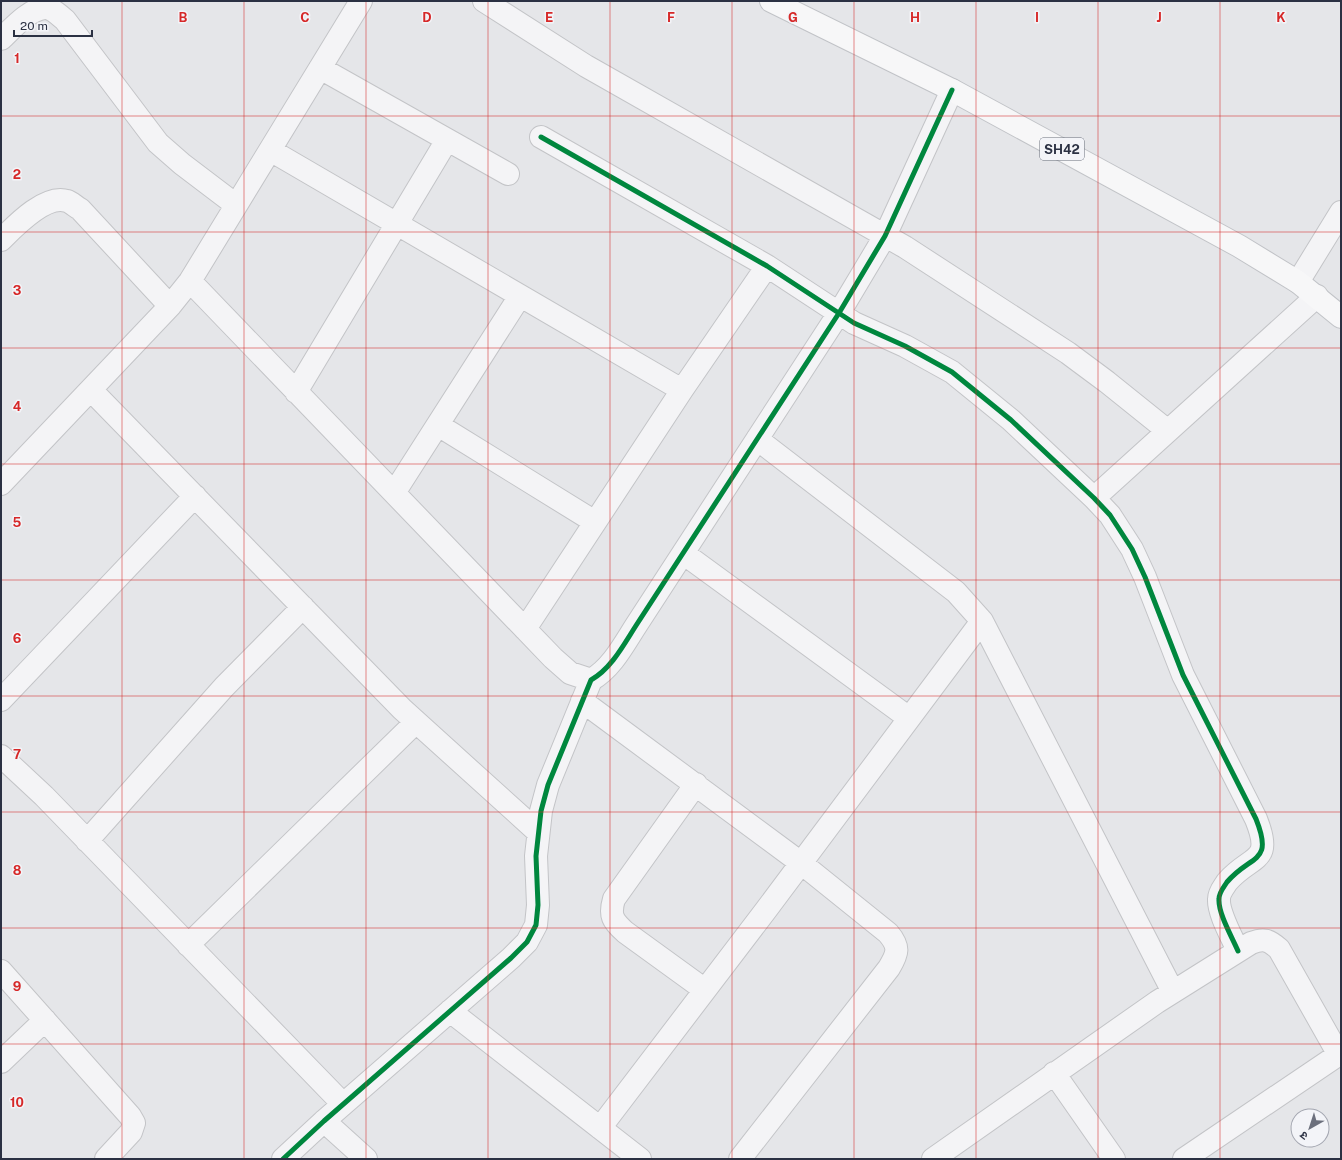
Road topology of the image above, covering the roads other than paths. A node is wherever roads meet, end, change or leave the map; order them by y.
1 (361, 1) edge
2 (484, 1) edge
3 (770, 1) edge
4 (1, 39) edge
5 (320, 68) junction
6 (952, 90) junction
7 (541, 137) dead end
8 (447, 140) junction
9 (270, 150) junction
10 (508, 174) dead end
11 (236, 205) junction
12 (1341, 212) edge
13 (396, 224) junction
14 (885, 236) junction
15 (1, 240) edge
16 (767, 266) junction
17 (190, 281) junction
18 (1298, 282) junction
19 (520, 296) junction
20 (1317, 296) junction
21 (170, 306) junction
22 (839, 313) junction
23 (1340, 315) edge
24 (91, 390) junction
25 (682, 390) junction
26 (296, 392) junction
27 (438, 425) junction
28 (1168, 431) junction
29 (757, 439) junction
30 (1, 484) edge
31 (394, 493) junction
32 (195, 496) junction
33 (1094, 498) junction
34 (595, 522) junction
35 (683, 553) junction
36 (303, 607) junction
37 (982, 621) junction
38 (525, 629) junction
39 (591, 680) junction
40 (1, 700) edge
41 (582, 701) junction
42 (909, 718) junction
43 (416, 722) junction
44 (1, 756) edge
45 (696, 784) junction
46 (538, 832) junction
47 (87, 841) junction
48 (801, 863) junction
49 (188, 945) junction
50 (1238, 951) junction
51 (1, 971) edge
52 (705, 990) junction
53 (1172, 992) junction
54 (450, 1011) junction
55 (45, 1020) junction
56 (1340, 1054) edge
57 (1, 1062) edge
58 (1054, 1073) junction
59 (343, 1104) junction
60 (324, 1121) junction
61 (600, 1128) junction
62 (106, 1159) edge
63 (283, 1159) edge
64 (366, 1159) edge
65 (640, 1159) edge
66 (740, 1159) edge
67 (932, 1159) edge
68 (1114, 1159) edge
69 (1184, 1159) edge

1 - 5 street
2 - 14 street
3 - 6 main road, SH42
4 - 11 street
5 - 8 street
5 - 9 street
6 - 14 street
6 - 18 main road, SH42
7 - 16 street
8 - 10 street
8 - 13 street
9 - 11 street
9 - 13 street
11 - 17 street
12 - 18 street
13 - 19 street
13 - 26 street
14 - 22 street
14 - 28 street
15 - 21 street
16 - 22 street
16 - 25 street
17 - 21 street
17 - 26 street
18 - 20 main road, SH42
19 - 25 street
19 - 27 street
20 - 23 main road, SH42
20 - 28 street
21 - 24 street
22 - 29 street
22 - 33 street
24 - 30 street
24 - 32 street
25 - 34 street
26 - 31 street
27 - 31 street
27 - 34 street
28 - 33 street
29 - 35 street
29 - 37 street
31 - 38 street
32 - 36 street
32 - 40 street
33 - 50 street
34 - 38 street
35 - 39 street
35 - 42 street
36 - 43 street
36 - 47 street
37 - 42 street
37 - 53 street
38 - 39 street
39 - 41 street
41 - 45 street
41 - 46 street
42 - 48 street
43 - 46 street
43 - 49 street
44 - 47 street
45 - 48 street
45 - 52 street
46 - 54 street
47 - 49 street
48 - 52 street
48 - 66 street
49 - 59 street
50 - 53 street
50 - 56 street
51 - 55 street
52 - 61 street
53 - 58 street
54 - 59 street
54 - 61 street
55 - 57 street
55 - 62 street
56 - 69 street
58 - 67 street
58 - 68 street
59 - 60 street
60 - 63 street
60 - 64 street
61 - 65 street

